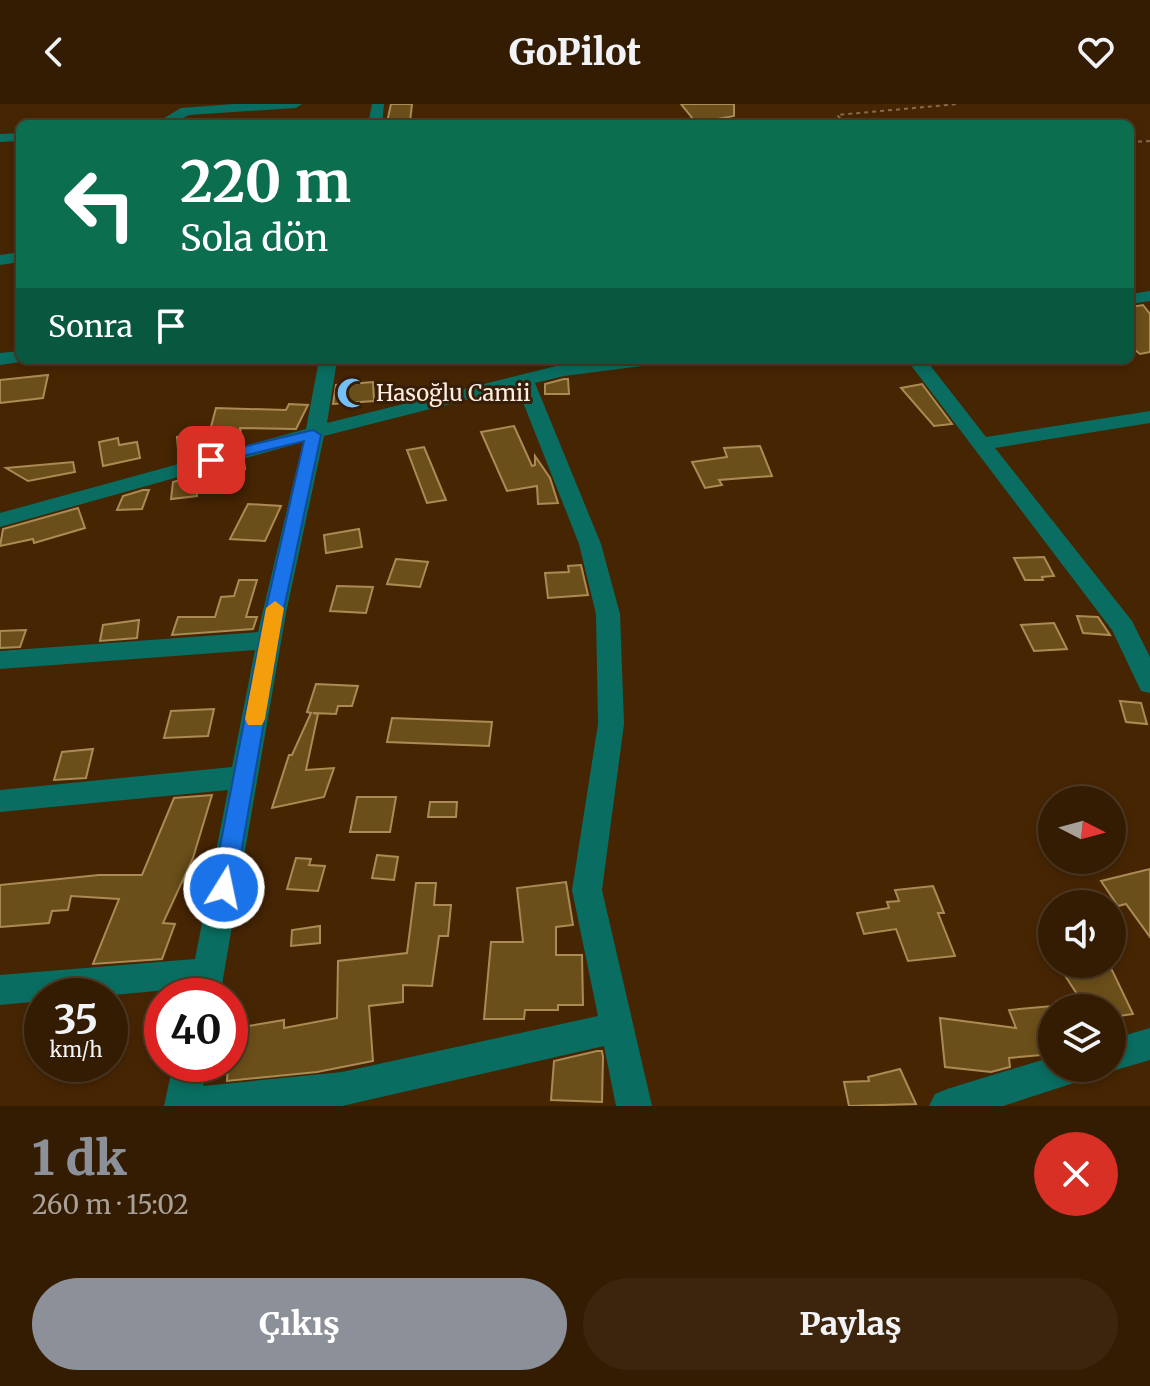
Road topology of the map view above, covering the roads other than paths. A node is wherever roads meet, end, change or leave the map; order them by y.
1 (296, 104) edge
2 (169, 120) edge
3 (327, 364) edge
4 (611, 364) edge
5 (919, 364) edge
6 (524, 380) junction
7 (1150, 417) edge
8 (313, 435) junction
9 (981, 444) junction
10 (0, 520) edge
11 (269, 640) junction
12 (0, 660) edge
13 (1150, 684) edge
14 (244, 777) junction
15 (0, 801) edge
16 (207, 978) edge
17 (144, 986) edge
18 (0, 990) edge
19 (618, 1027) junction
20 (1150, 1044) edge
21 (1126, 1051) edge
22 (1038, 1078) edge
23 (187, 1082) edge
24 (182, 1106) edge
25 (634, 1106) edge
26 (947, 1106) edge

1 - 2 street
3 - 8 street
4 - 6 street
5 - 9 street
6 - 8 street
6 - 19 street
7 - 9 street
8 - 10 street
8 - 11 street
9 - 13 street
11 - 12 street
11 - 14 street
14 - 15 street
14 - 16 street
17 - 18 street
19 - 24 street
19 - 25 street
20 - 21 street
22 - 26 street
23 - 24 street

